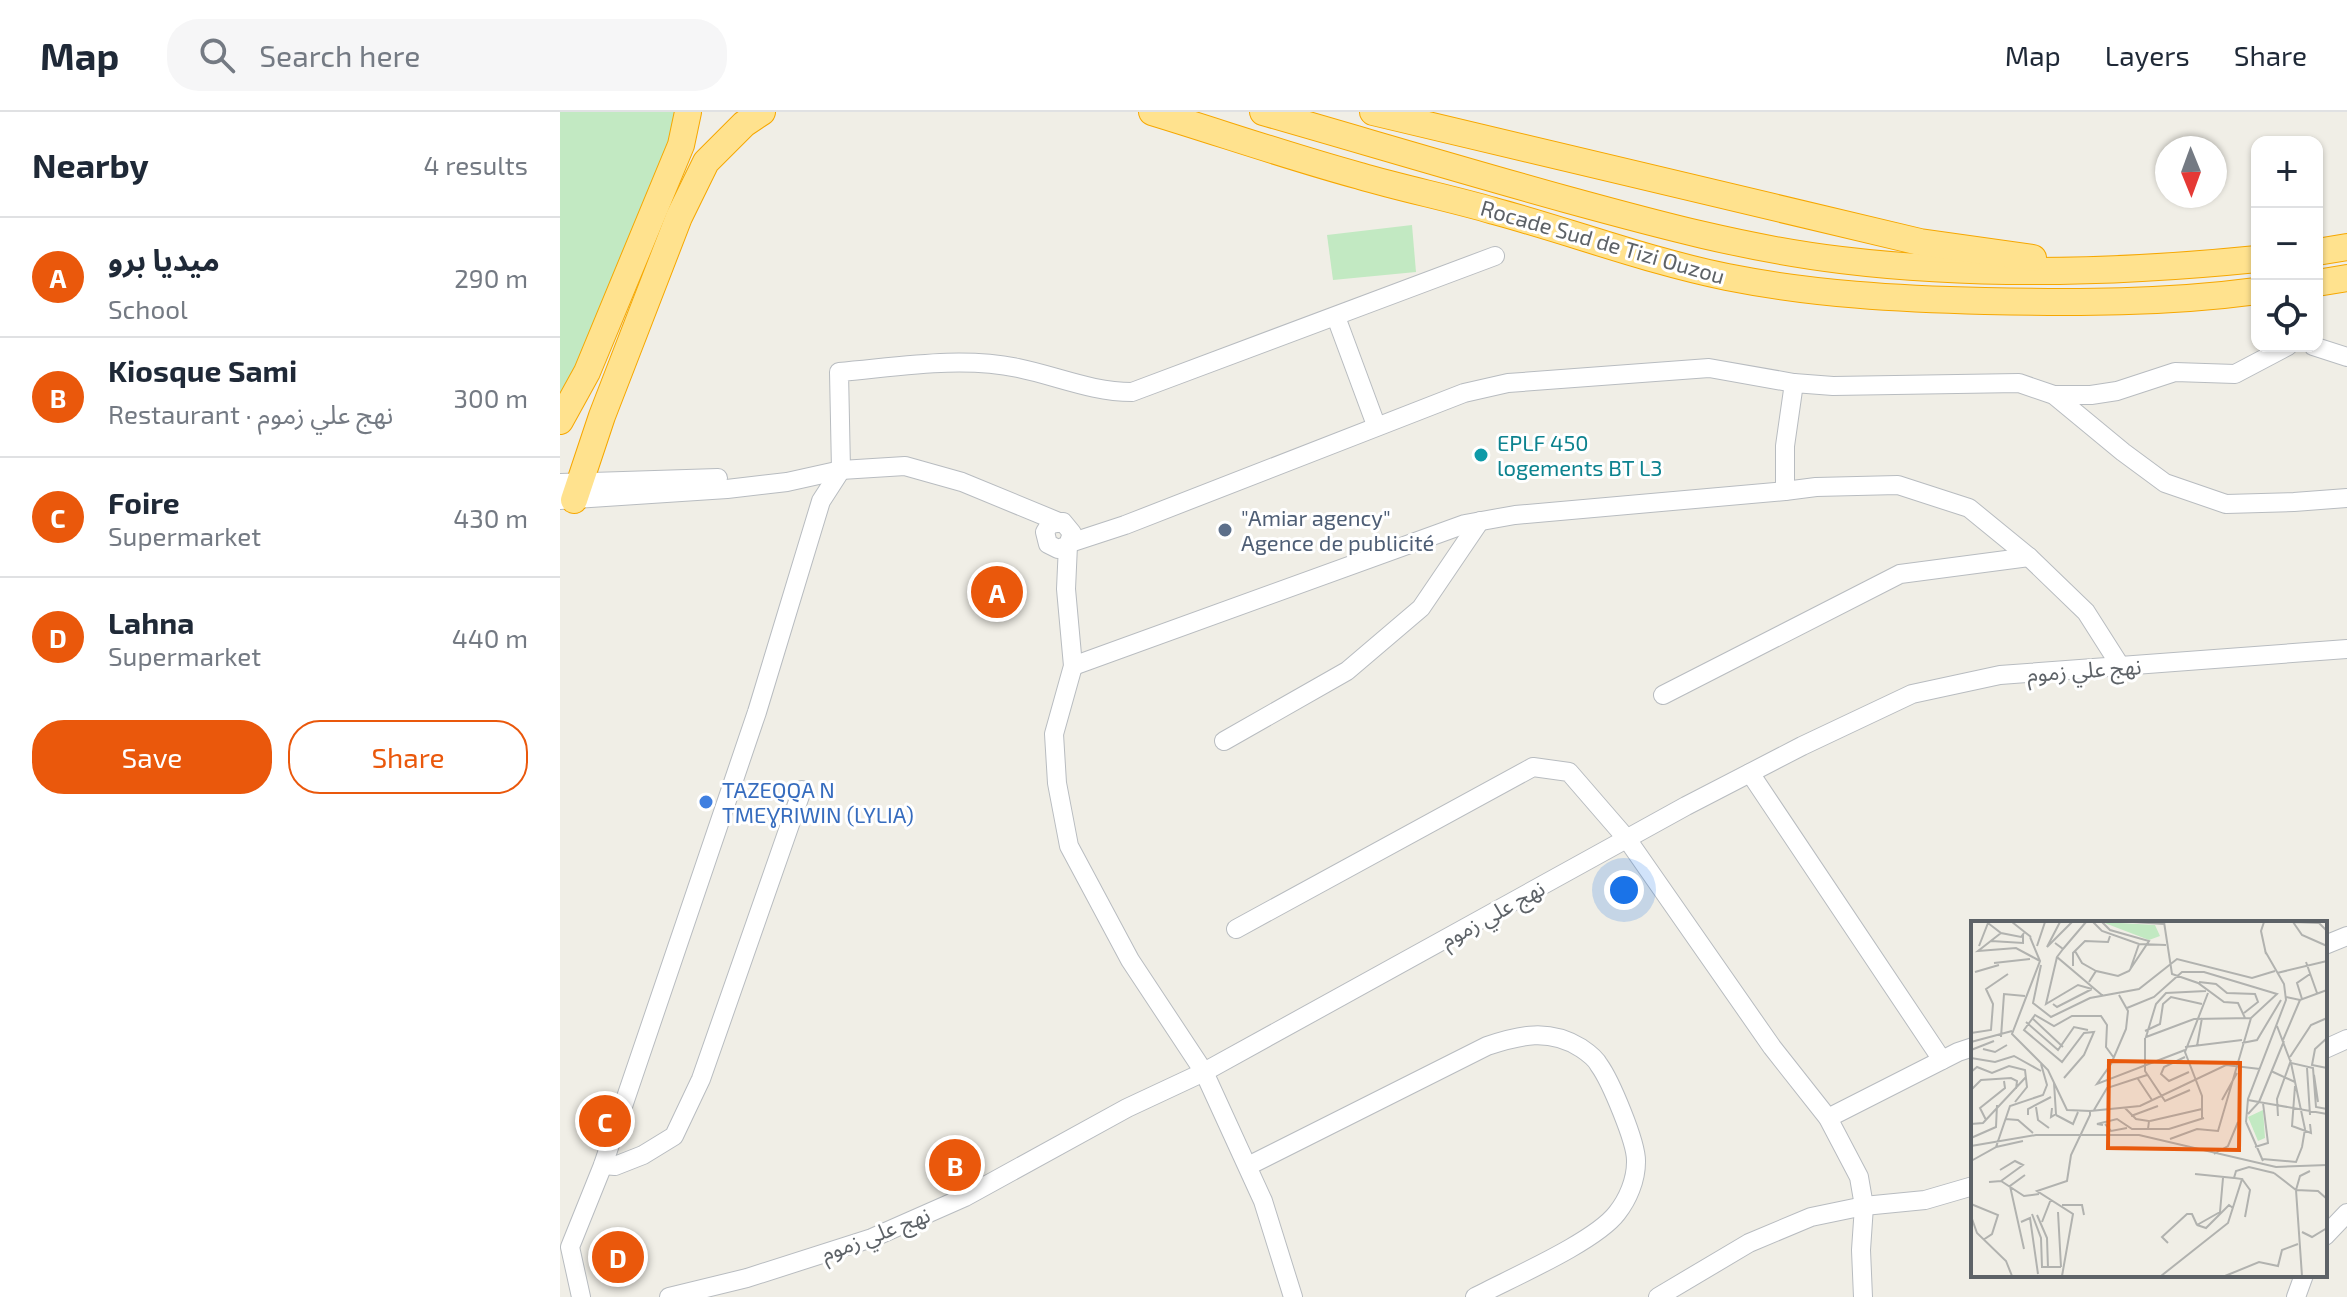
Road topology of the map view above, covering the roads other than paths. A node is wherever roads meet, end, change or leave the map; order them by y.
1 (688, 112) edge
2 (762, 112) edge
3 (1152, 112) edge
4 (1263, 112) edge
5 (1373, 112) edge
6 (2347, 247) edge
7 (2323, 251) edge
8 (1495, 256) dead end
9 (2251, 259) edge
10 (2136, 269) junction
11 (2347, 278) edge
12 (2323, 282) edge
13 (2251, 292) edge
14 (1336, 317) junction
15 (2323, 349) edge
16 (2277, 352) edge
17 (2347, 357) edge
18 (1794, 383) junction
19 (2054, 395) junction
20 (560, 421) edge
21 (1376, 425) junction
22 (841, 470) junction
23 (568, 491) edge
24 (1785, 491) junction
25 (2347, 498) edge
26 (1480, 521) junction
27 (1060, 537) junction
28 (2029, 557) junction
29 (2347, 649) edge
30 (1073, 666) junction
31 (2121, 667) junction
32 (1663, 695) dead end
33 (1224, 741) dead end
34 (1750, 773) junction
35 (802, 790) dead end
36 (1627, 839) junction
37 (1236, 929) dead end
38 (2347, 936) edge
39 (2327, 944) edge
40 (2347, 1039) edge
41 (1971, 1048) edge
42 (2327, 1048) edge
43 (1942, 1060) junction
44 (1204, 1072) junction
45 (1828, 1118) junction
46 (603, 1165) junction
47 (1248, 1166) junction
48 (1971, 1187) edge
49 (1864, 1206) junction
50 (2347, 1213) edge
51 (2327, 1234) edge
52 (2303, 1277) edge
53 (581, 1297) edge
54 (669, 1297) edge
55 (1293, 1297) edge
56 (1475, 1297) edge
57 (1658, 1297) edge
58 (1863, 1297) edge
59 (2296, 1297) edge

1 - 20 highway
2 - 23 highway
3 - 13 highway, Rocade Sud de Tizi Ouzou
4 - 10 highway, Rocade Sud de Tizi Ouzou
5 - 10 highway
6 - 7 highway
8 - 14 street
9 - 10 highway, Rocade Sud de Tizi Ouzou
11 - 12 highway
14 - 21 street
14 - 22 street
15 - 17 street
16 - 19 street
18 - 19 street
18 - 21 street
18 - 24 street
19 - 25 street
21 - 27 street
22 - 23 street
22 - 27 street
22 - 46 street
24 - 26 street
24 - 28 street
26 - 30 street
26 - 33 street
27 - 30 street
28 - 31 street
28 - 32 street
29 - 31 street, نهج علي زموم
30 - 44 street
31 - 34 street, نهج علي زموم
34 - 36 street, نهج علي زموم
34 - 43 street
35 - 46 street
36 - 37 street
36 - 44 street, نهج علي زموم
36 - 45 street
38 - 39 street
40 - 42 street
41 - 43 street
43 - 45 street
44 - 47 street
44 - 54 street, نهج علي زموم
45 - 49 street
46 - 53 street
47 - 55 street
47 - 56 street
48 - 49 street
49 - 57 street
49 - 58 street
50 - 51 street
52 - 59 street

